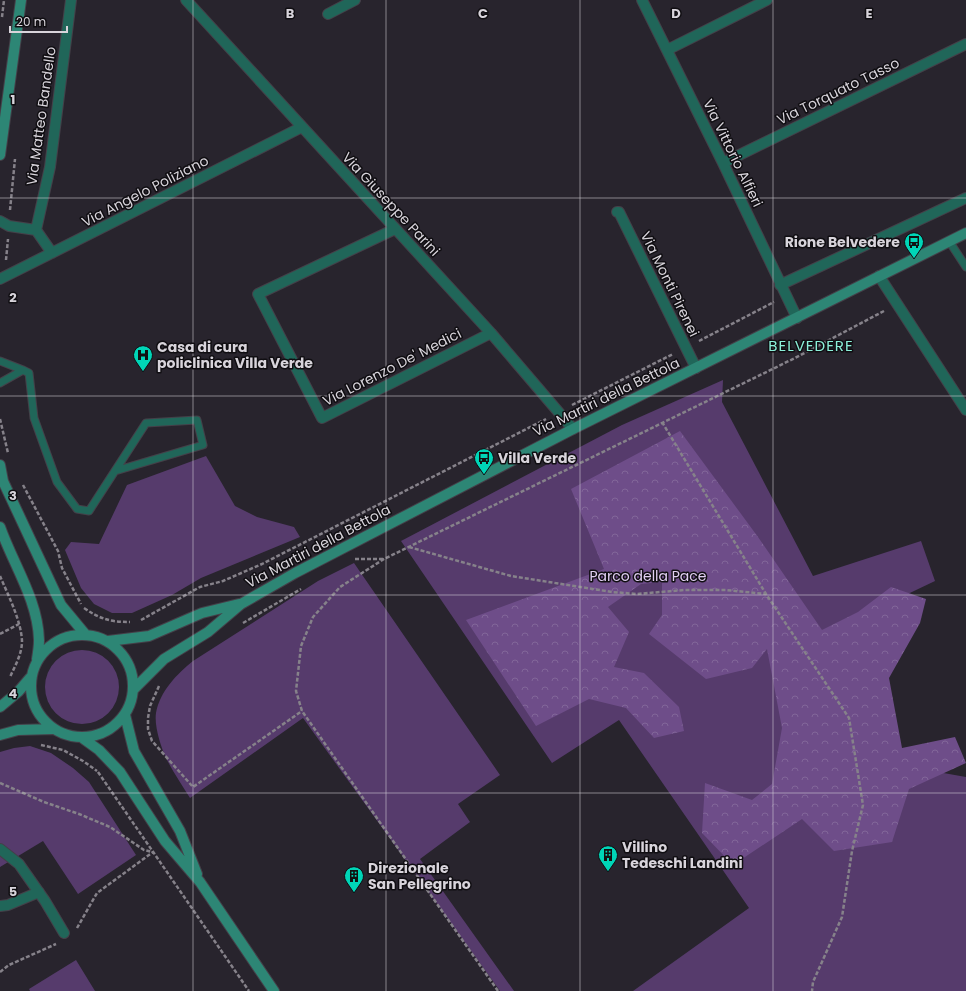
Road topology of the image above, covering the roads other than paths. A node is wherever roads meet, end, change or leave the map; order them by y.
1 (21, 0) edge
2 (71, 0) edge
3 (186, 0) edge
4 (355, 0) edge
5 (642, 0) edge
6 (768, 0) edge
7 (328, 14) dead end
8 (966, 44) edge
9 (666, 50) junction
10 (302, 127) junction
11 (0, 154) edge
12 (723, 163) junction
13 (966, 198) edge
14 (617, 212) dead end
15 (0, 221) edge
16 (395, 228) junction
17 (36, 230) junction
18 (966, 233) edge
19 (949, 241) junction
20 (52, 253) junction
21 (966, 267) edge
22 (879, 276) junction
23 (0, 279) edge
24 (780, 285) junction
25 (797, 318) junction
26 (491, 333) junction
27 (0, 361) edge
28 (696, 368) junction
29 (23, 370) junction
30 (0, 382) edge
31 (966, 410) edge
32 (573, 429) junction
33 (0, 465) edge
34 (116, 471) junction
35 (0, 527) edge
36 (240, 604) junction
37 (85, 634) junction
38 (108, 641) junction
39 (37, 659) junction
40 (30, 678) junction
41 (133, 690) junction
42 (0, 707) edge
43 (124, 715) junction
44 (54, 729) junction
45 (0, 735) edge
46 (81, 737) junction
47 (0, 849) edge
48 (200, 882) junction
49 (39, 892) junction
50 (0, 906) edge
51 (64, 933) dead end
52 (274, 991) edge

1 - 11 main road
2 - 17 street, Via Matteo Bandello
3 - 10 street, Via Giuseppe Parini
4 - 7 street
5 - 9 street, Via Vittorio Alfieri
6 - 9 street
8 - 12 street, Via Torquato Tasso
9 - 12 street, Via Vittorio Alfieri
10 - 16 street, Via Giuseppe Parini
10 - 20 street, Via Angelo Poliziano
12 - 24 street, Via Vittorio Alfieri
13 - 24 street
14 - 28 street, Via Monti Pirenei
15 - 17 street
16 - 26 street, Via Giuseppe Parini
16 - 26 street, Via Lorenzo De' Medici
17 - 20 street
18 - 19 main road, Via Martiri della Bettola
19 - 21 lane
19 - 22 main road, Via Martiri della Bettola
20 - 23 street, Via Angelo Poliziano
22 - 25 main road, Via Martiri della Bettola
22 - 31 street
24 - 25 street, Via Vittorio Alfieri
25 - 28 main road, Via Martiri della Bettola
26 - 32 street, Via Giuseppe Parini
27 - 29 lane
28 - 32 main road, Via Martiri della Bettola
29 - 30 lane
29 - 34 lane
32 - 36 main road, Via Martiri della Bettola
33 - 37 main road
34 - 34 lane
35 - 39 main road
36 - 38 main road, Via Martiri della Bettola
36 - 41 main road, Via Martiri della Bettola
37 - 38 main road, Via Martiri della Bettola
37 - 39 main road, Via Martiri della Bettola
38 - 41 main road, Via Martiri della Bettola
39 - 40 main road, Via Martiri della Bettola
40 - 42 main road, Via Martiri della Bettola
40 - 44 main road, Via Martiri della Bettola
41 - 43 main road, Via Martiri della Bettola
43 - 46 main road, Via Martiri della Bettola
43 - 48 main road
44 - 45 main road, Via Martiri della Bettola
44 - 46 main road, Via Martiri della Bettola
46 - 48 main road
47 - 49 street
48 - 52 main road
49 - 50 street
49 - 51 street

